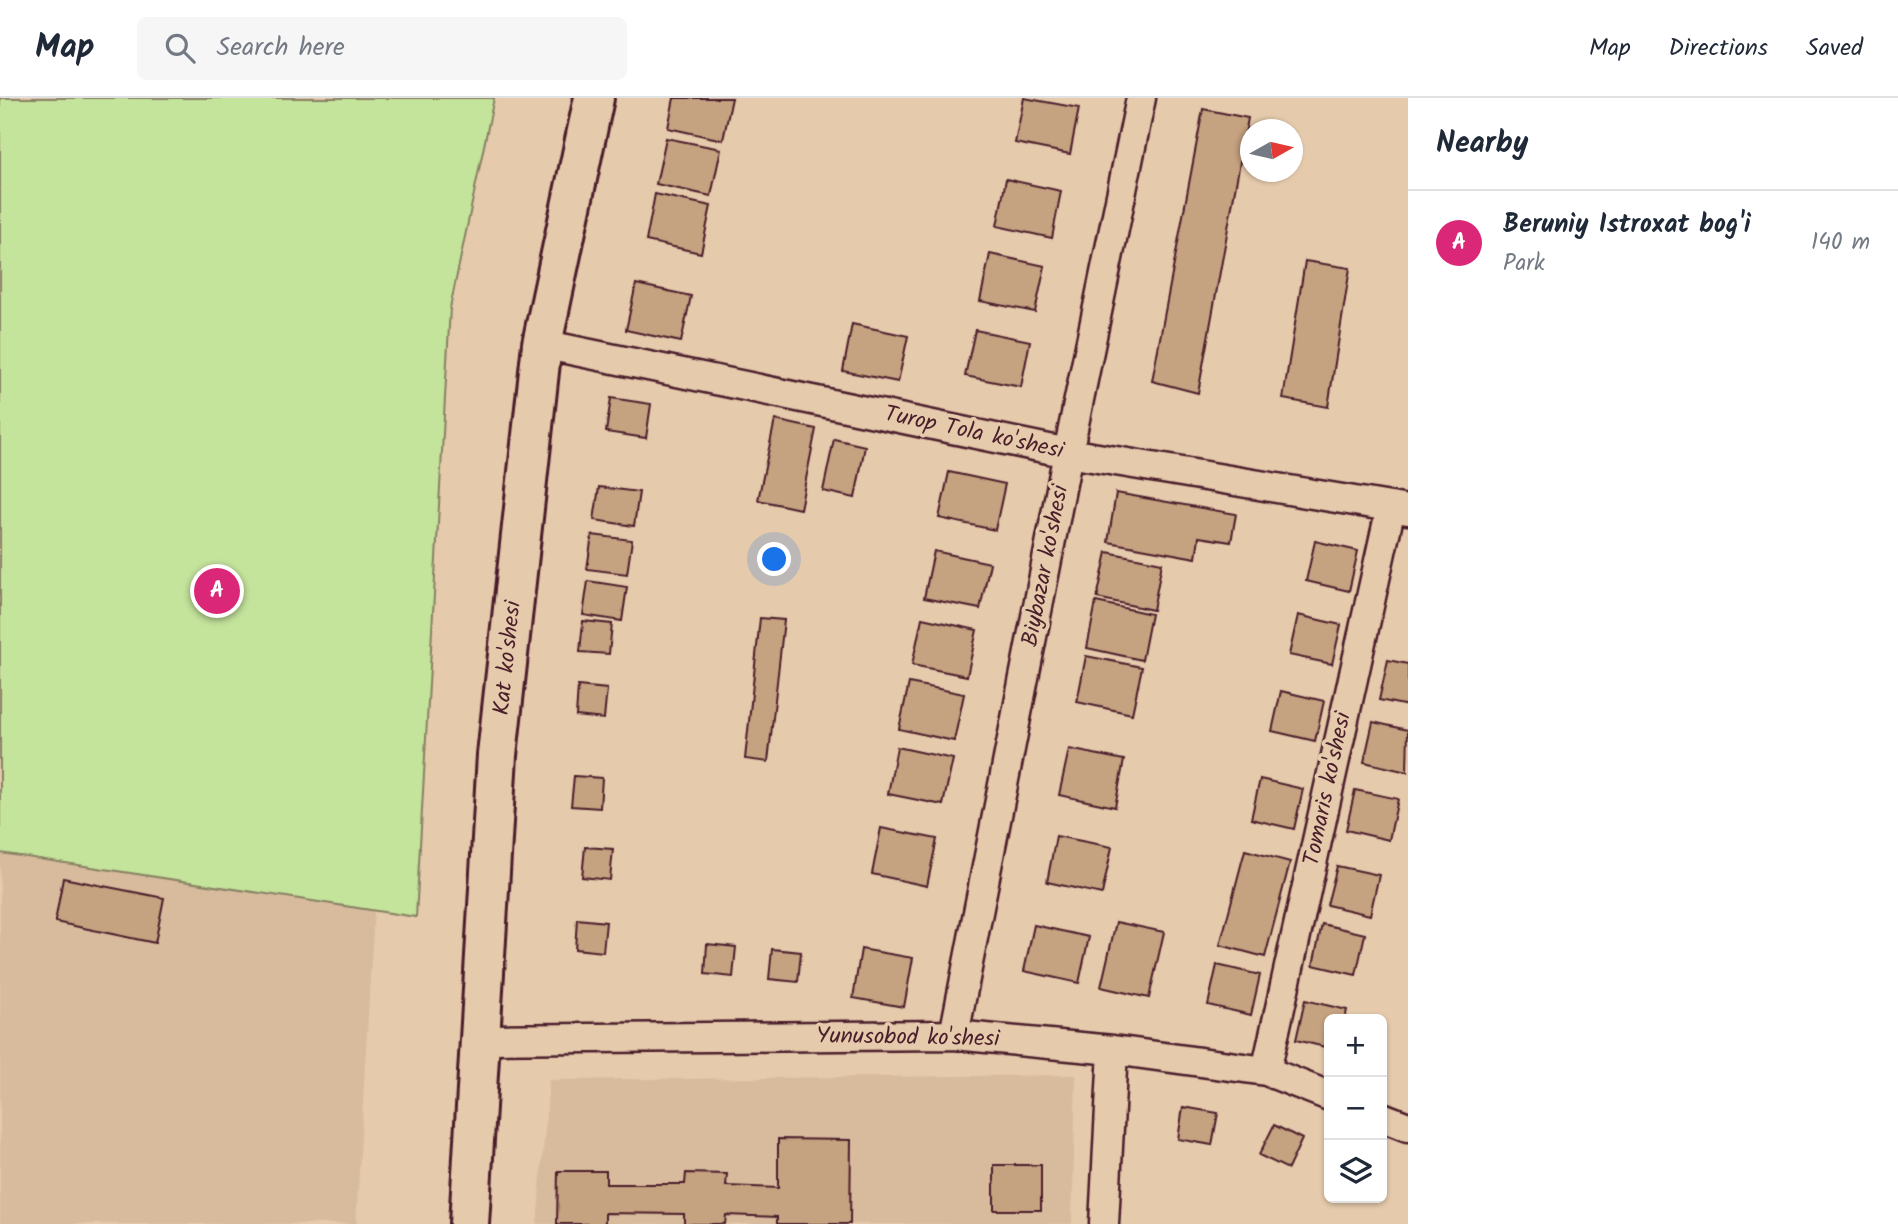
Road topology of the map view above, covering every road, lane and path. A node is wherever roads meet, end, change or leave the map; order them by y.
1 (594, 98) edge
2 (1141, 98) edge
3 (542, 344) junction
4 (1068, 453) junction
5 (1399, 509) edge
6 (954, 1035) junction
7 (479, 1039) junction
8 (1113, 1050) junction
9 (1266, 1070) junction
10 (1324, 1094) edge
11 (1387, 1119) edge
12 (1408, 1127) edge
13 (469, 1224) edge
14 (1104, 1224) edge

1 - 3 street, Kat ko'shesi
2 - 4 street, Biybazar ko'shesi
3 - 4 street, Turop Tola ko'shesi
3 - 7 street, Kat ko'shesi
4 - 5 street, Turop Tola ko'shesi
4 - 6 street, Biybazar ko'shesi
5 - 9 street, Tomaris ko'shesi
6 - 7 street, Yunusobod ko'shesi
6 - 8 street, Yunusobod ko'shesi
7 - 13 street, Kat ko'shesi
8 - 9 street, Yunusobod ko'shesi
8 - 14 street
9 - 10 street, Yunusobod ko'shesi
11 - 12 street

